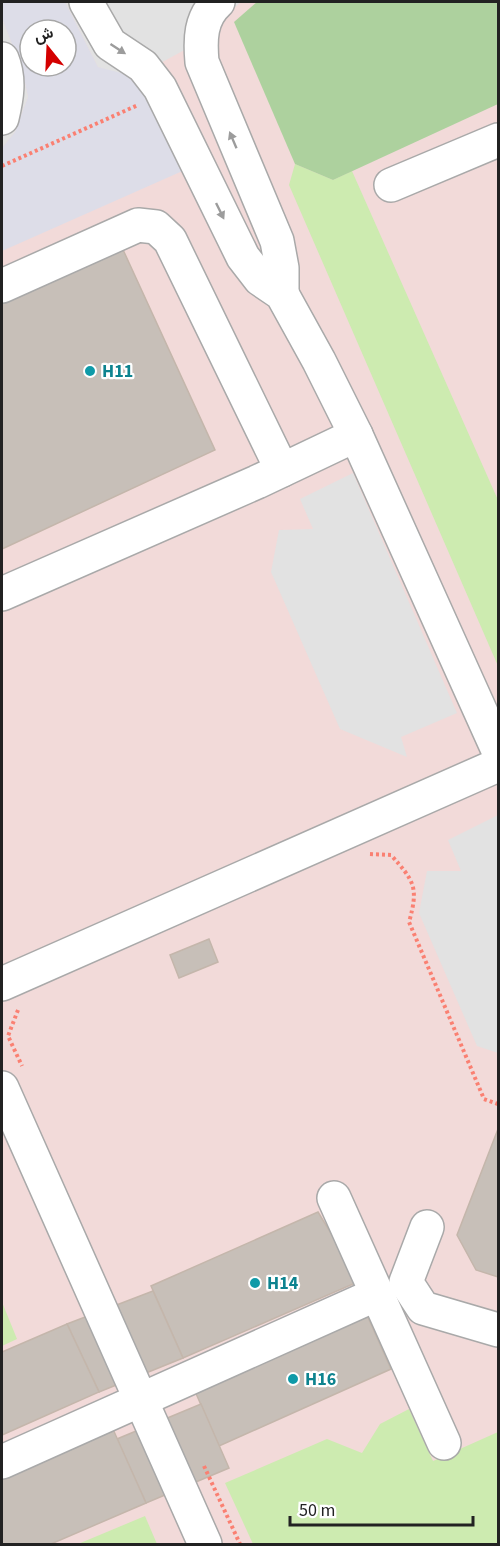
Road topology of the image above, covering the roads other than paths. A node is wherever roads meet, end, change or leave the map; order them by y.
1 (86, 2) edge
2 (218, 2) edge
3 (2, 59) edge
4 (2, 118) edge
5 (498, 140) edge
6 (391, 185) dead end
7 (2, 286) edge
8 (282, 294) junction
9 (356, 435) junction
10 (282, 470) junction
11 (2, 594) edge
12 (498, 750) edge
13 (498, 765) edge
14 (2, 984) edge
15 (12, 1078) edge
16 (334, 1198) dead end
17 (427, 1227) dead end
18 (377, 1294) junction
19 (498, 1330) edge
20 (141, 1401) junction
21 (444, 1443) dead end
22 (2, 1462) edge
23 (205, 1545) edge

1 -> 8 lane
8 -> 2 lane
3 - 4 lane
5 - 6 lane
7 - 10 lane
8 - 9 lane
9 - 10 lane
9 - 12 lane
10 - 11 lane
13 - 14 lane
15 - 20 lane
16 - 18 lane
17 - 19 lane
18 - 20 lane
18 - 21 lane
20 - 22 lane
20 - 23 lane

